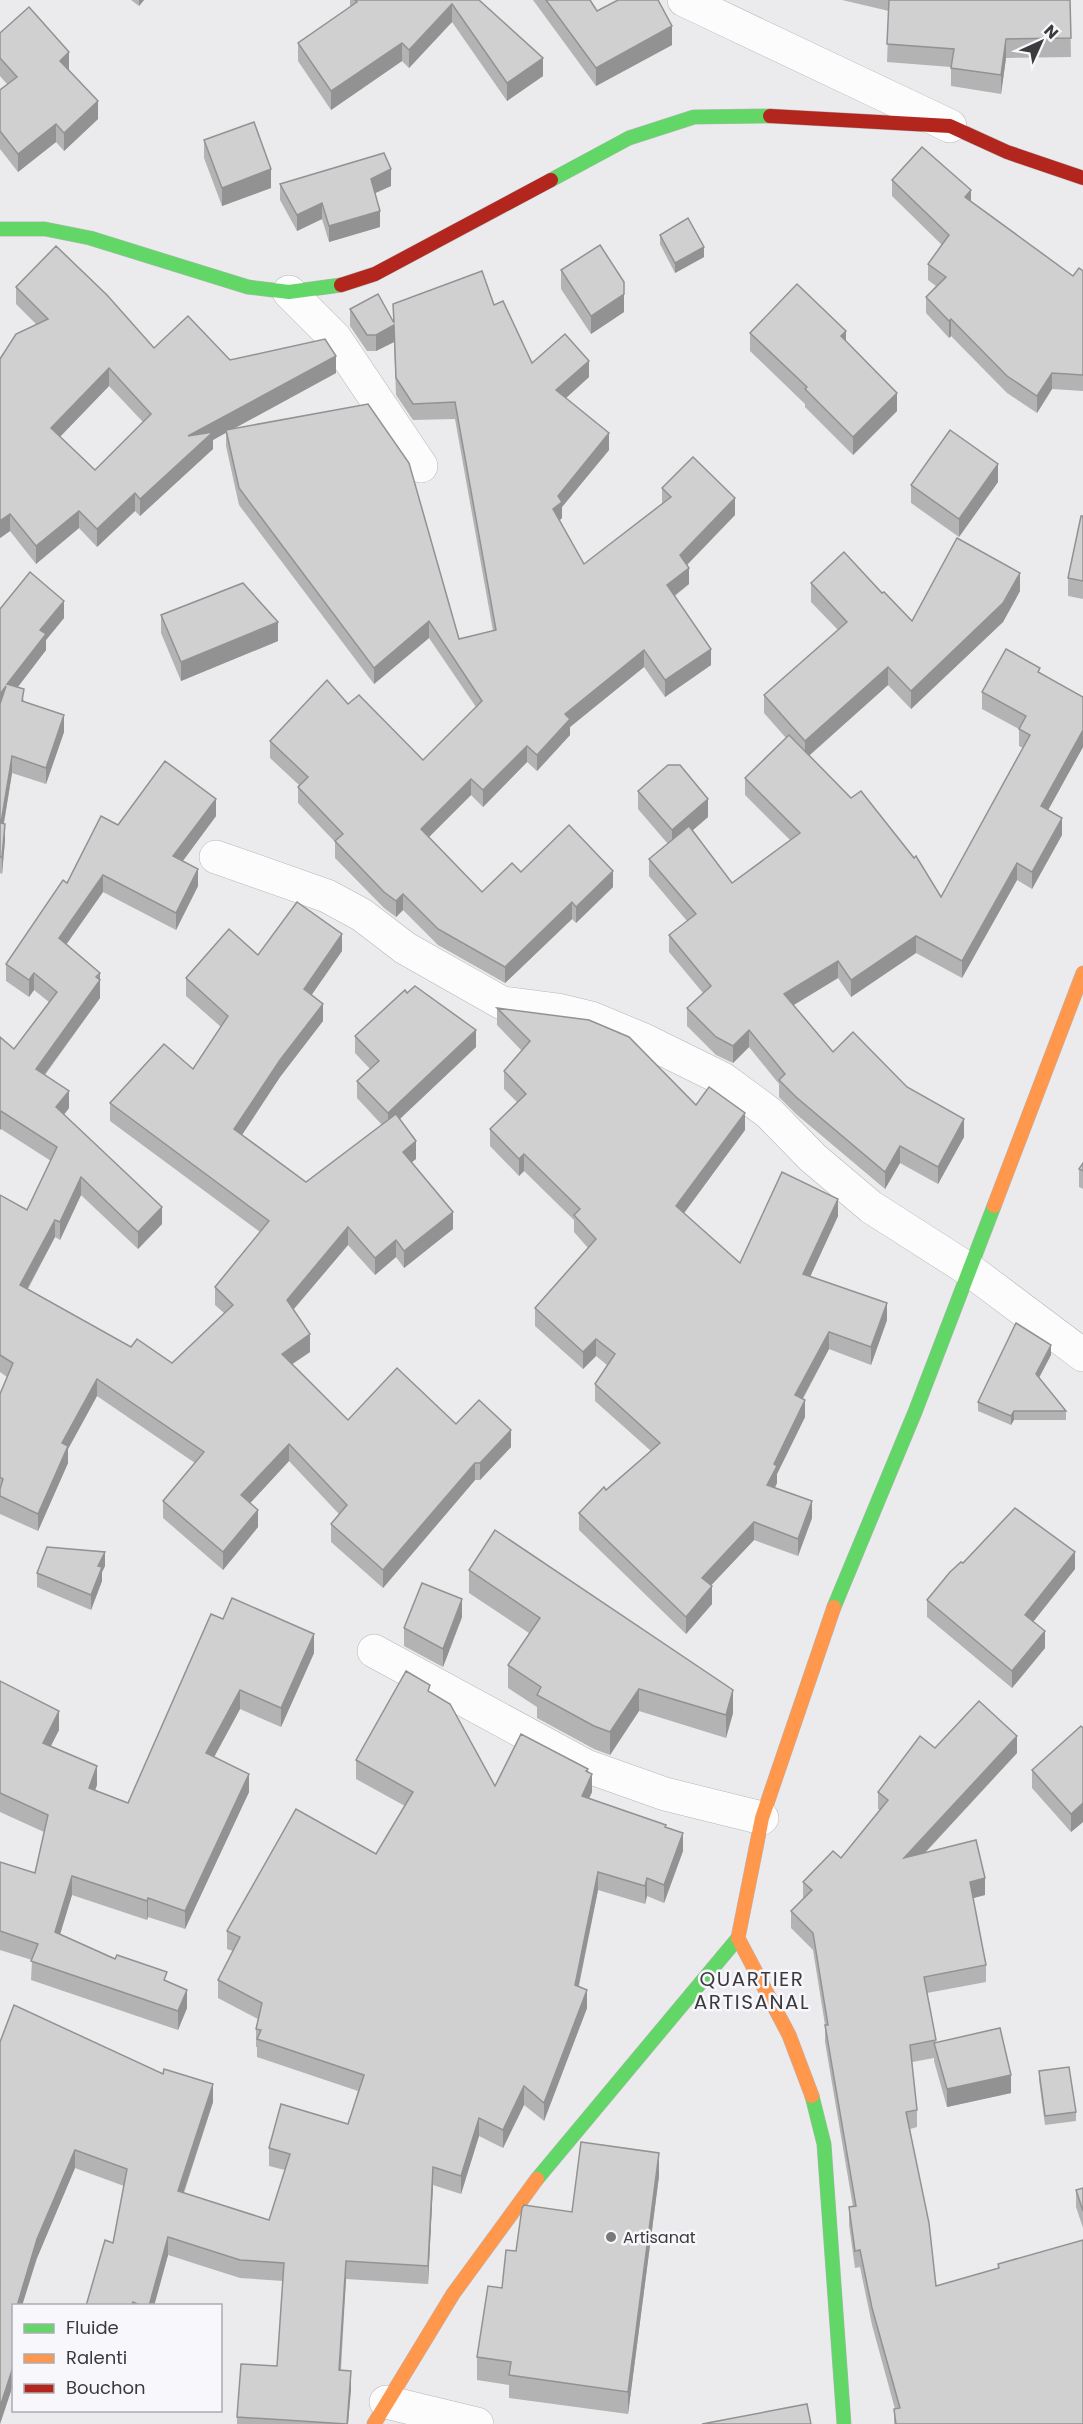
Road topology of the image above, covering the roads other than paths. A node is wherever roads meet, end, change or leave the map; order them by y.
1 (684, 0) edge
2 (950, 126) junction
3 (1083, 178) edge
4 (0, 229) edge
5 (289, 292) junction
6 (421, 466) dead end
7 (216, 857) dead end
8 (1083, 973) edge
9 (971, 1271) junction
10 (1083, 1355) edge
11 (374, 1651) dead end
12 (762, 1818) junction
13 (738, 1938) junction
14 (380, 2413) edge
15 (477, 2424) edge
16 (844, 2424) edge

1 - 2 street
2 - 3 street
2 - 5 street
4 - 5 street
5 - 6 street
7 - 9 street
8 - 9 street
9 - 10 street
9 - 12 street
11 - 12 street
12 - 13 street
13 - 14 street
13 - 16 street
14 - 15 street

